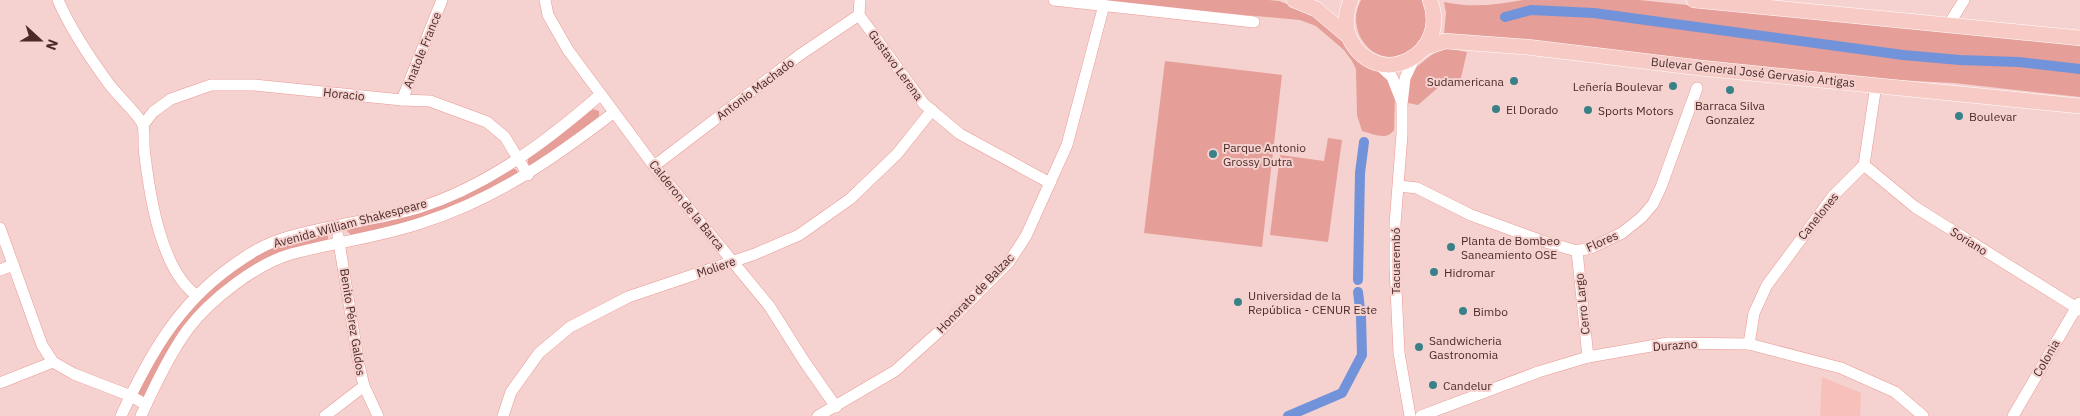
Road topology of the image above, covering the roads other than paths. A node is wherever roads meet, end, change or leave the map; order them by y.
1 (58, 0) edge
2 (442, 0) edge
3 (545, 0) edge
4 (860, 0) edge
5 (1054, 0) edge
6 (1294, 0) edge
7 (1351, 0) edge
8 (1430, 0) edge
9 (1694, 0) edge
10 (1964, 0) edge
11 (1104, 5) junction
12 (859, 14) junction
13 (1254, 22) dead end
14 (1949, 24) junction
15 (1348, 36) junction
16 (2080, 38) edge
17 (1421, 52) junction
18 (1377, 63) junction
19 (1876, 85) junction
20 (1697, 88) dead end
21 (600, 94) junction
22 (402, 100) junction
23 (1402, 104) junction
24 (2080, 106) edge
25 (932, 110) junction
26 (613, 113) junction
27 (143, 124) junction
28 (519, 159) junction
29 (1864, 165) junction
30 (654, 166) junction
31 (528, 175) junction
32 (1050, 183) junction
33 (1399, 186) junction
34 (336, 226) junction
35 (0, 228) edge
36 (339, 242) junction
37 (1577, 251) junction
38 (733, 262) junction
39 (13, 265) junction
40 (0, 270) edge
41 (196, 295) junction
42 (2078, 306) edge
43 (1749, 344) junction
44 (1588, 358) junction
45 (53, 362) junction
46 (0, 383) edge
47 (364, 386) junction
48 (131, 396) junction
49 (146, 404) junction
50 (836, 407) junction
51 (121, 416) edge
52 (141, 416) edge
53 (326, 416) edge
54 (378, 416) edge
55 (503, 416) edge
56 (818, 416) edge
57 (1410, 416) edge
58 (1421, 416) edge
59 (1922, 416) edge
60 (2013, 416) edge

1 - 27 street
2 - 22 street, Anatole France
3 - 21 street, Calderon de la Barca
4 - 12 street
5 - 11 street
6 - 15 main road
7 - 15 main road
8 - 17 main road
9 - 14 main road
10 - 14 street
11 - 13 street
11 - 32 street, Honorato de Balzac
12 - 25 street, Gustavo Lerena
12 - 30 street, Antonio Machado
14 - 16 main road
15 - 18 main road
17 - 18 main road, Bulevar General José Gervasio Artigas
17 - 19 main road, Bulevar General José Gervasio Artigas
17 - 23 street, Tacuarembó
18 - 23 street, Tacuarembó
19 - 24 main road, Bulevar General José Gervasio Artigas
19 - 29 street
20 - 37 street, Flores
21 - 26 street, Calderon de la Barca
21 - 28 street, Avenida William Shakespeare
22 - 27 street, Horacio
22 - 28 street, Horacio
23 - 33 street, Tacuarembó
25 - 32 street, Gustavo Lerena
25 - 38 street, Moliere
26 - 30 street, Calderon de la Barca
26 - 31 street, Avenida William Shakespeare
27 - 41 street
28 - 31 street, Horacio
28 - 34 street, Avenida William Shakespeare
29 - 42 street, Soriano
29 - 43 street, Canelones
30 - 38 street, Calderon de la Barca
31 - 36 street, Avenida William Shakespeare
32 - 50 street, Honorato de Balzac
33 - 37 street, Flores
33 - 57 street, Tacuarembó
34 - 36 street, Benito Pérez Galdos
34 - 41 street, Avenida William Shakespeare
35 - 39 street
36 - 47 street, Benito Pérez Galdos
36 - 49 street, Avenida William Shakespeare
37 - 44 street, Cerro Largo
38 - 50 street, Calderon de la Barca
38 - 55 street, Moliere
39 - 40 street
39 - 45 street
41 - 48 street, Avenida William Shakespeare
42 - 60 street, Colonia
43 - 44 street, Durazno
43 - 59 street, Durazno
44 - 58 street, Durazno
45 - 46 street
45 - 48 street
47 - 53 street
47 - 54 street, Benito Pérez Galdos
48 - 49 street
48 - 51 street, Avenida William Shakespeare
49 - 52 street, Avenida William Shakespeare
50 - 56 street, Honorato de Balzac

